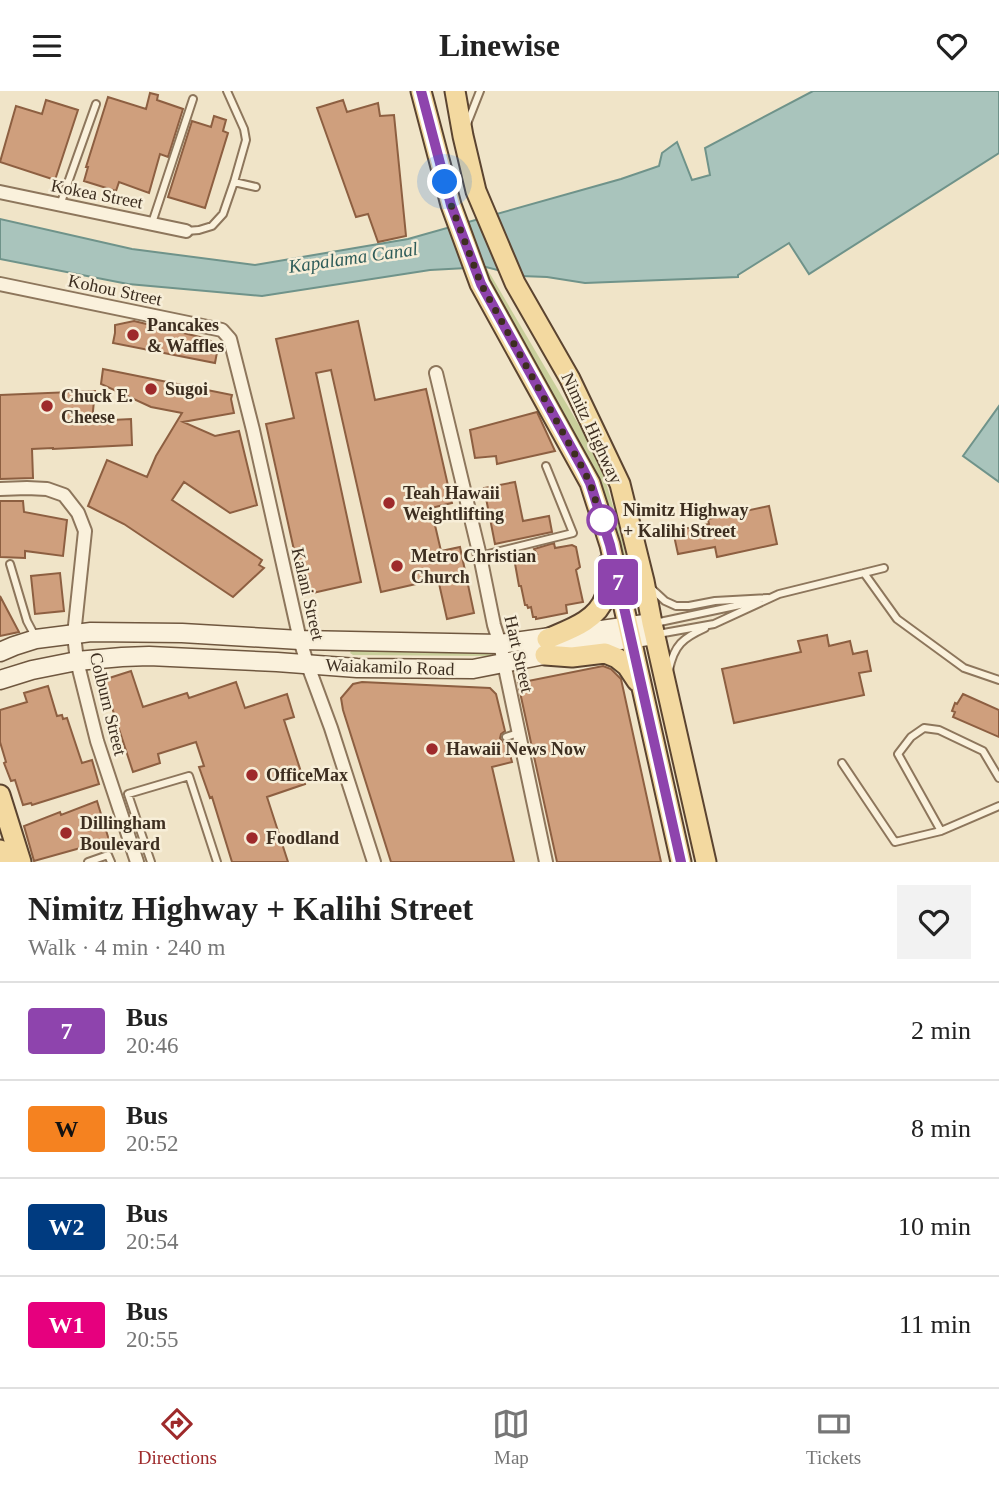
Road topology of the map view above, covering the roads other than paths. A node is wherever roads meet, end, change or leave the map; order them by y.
1 (227, 91) edge
2 (421, 91) edge
3 (455, 91) edge
4 (480, 91) edge
5 (193, 99) dead end
6 (96, 104) dead end
7 (463, 136) junction
8 (234, 181) junction
9 (256, 187) dead end
10 (0, 192) edge
11 (60, 205) junction
12 (152, 223) junction
13 (186, 231) joint
14 (0, 284) edge
15 (222, 330) joint
16 (436, 373) dead end
17 (546, 466) dead end
18 (0, 489) edge
19 (610, 545) junction
20 (480, 556) junction
21 (10, 564) dead end
22 (884, 568) dead end
23 (864, 573) junction
24 (644, 581) junction
25 (773, 598) junction
26 (714, 624) junction
27 (653, 629) junction
28 (629, 632) junction
29 (74, 635) junction
30 (36, 639) junction
31 (300, 640) junction
32 (500, 644) junction
33 (546, 647) junction
34 (0, 652) edge
35 (77, 661) junction
36 (307, 663) junction
37 (504, 663) junction
38 (0, 680) edge
39 (999, 680) edge
40 (666, 682) junction
41 (640, 685) junction
42 (842, 763) dead end
43 (999, 778) edge
44 (0, 795) edge
45 (999, 806) edge
46 (129, 815) junction
47 (942, 831) junction
48 (0, 850) edge
49 (4, 862) edge
50 (21, 862) edge
51 (88, 862) edge
52 (111, 862) edge
53 (137, 862) edge
54 (151, 862) edge
55 (217, 862) edge
56 (374, 862) edge
57 (546, 862) edge
58 (681, 862) edge
59 (706, 862) edge

1 - 8 lane
2 - 19 main road, Nimitz Highway
3 - 7 main road, Nimitz Highway
4 - 7 lane
5 - 12 lane
6 - 11 lane
7 - 24 main road, Nimitz Highway
8 - 9 lane
8 - 13 lane
10 - 11 street, Kokea Street
11 - 12 street, Kokea Street
12 - 13 street, Kokea Street
14 - 15 street, Kohou Street
15 - 31 street, Kalani Street
16 - 20 street, Hart Street
17 - 20 lane
18 - 29 street, Colburn Street
19 - 28 main road, Nimitz Highway
19 - 33 main road
20 - 32 street, Hart Street
21 - 30 lane
22 - 23 lane, Waiakamilo Road
23 - 25 lane, Waiakamilo Road
23 - 39 lane
24 - 25 lane
24 - 27 main road, Nimitz Highway
25 - 26 lane, Waiakamilo Road
25 - 27 lane, Waiakamilo Road
26 - 27 lane, Waiakamilo Road
26 - 40 lane
27 - 28 main road, Waiakamilo Road
27 - 40 main road, Nimitz Highway
28 - 33 main road, Waiakamilo Road
28 - 41 main road, Nimitz Highway
29 - 30 main road, Waiakamilo Road
29 - 31 main road, Waiakamilo Road
29 - 35 street, Colburn Street
30 - 34 main road, Waiakamilo Road
31 - 32 main road, Waiakamilo Road
31 - 36 street, Kalani Street
32 - 33 main road, Waiakamilo Road
32 - 37 street, Hart Street
33 - 37 main road, Waiakamilo Road
33 - 41 main road
35 - 36 main road, Waiakamilo Road
35 - 38 main road, Waiakamilo Road
35 - 46 street, Colburn Street
36 - 37 main road, Waiakamilo Road
36 - 56 street, Kalani Street
37 - 57 street, Hart Street
40 - 59 main road, Nimitz Highway
41 - 58 main road, Nimitz Highway
42 - 47 lane
43 - 47 lane
44 - 50 main road
45 - 47 lane
46 - 53 street, Colburn Street
46 - 54 lane
46 - 55 lane
48 - 49 main road
51 - 52 lane

